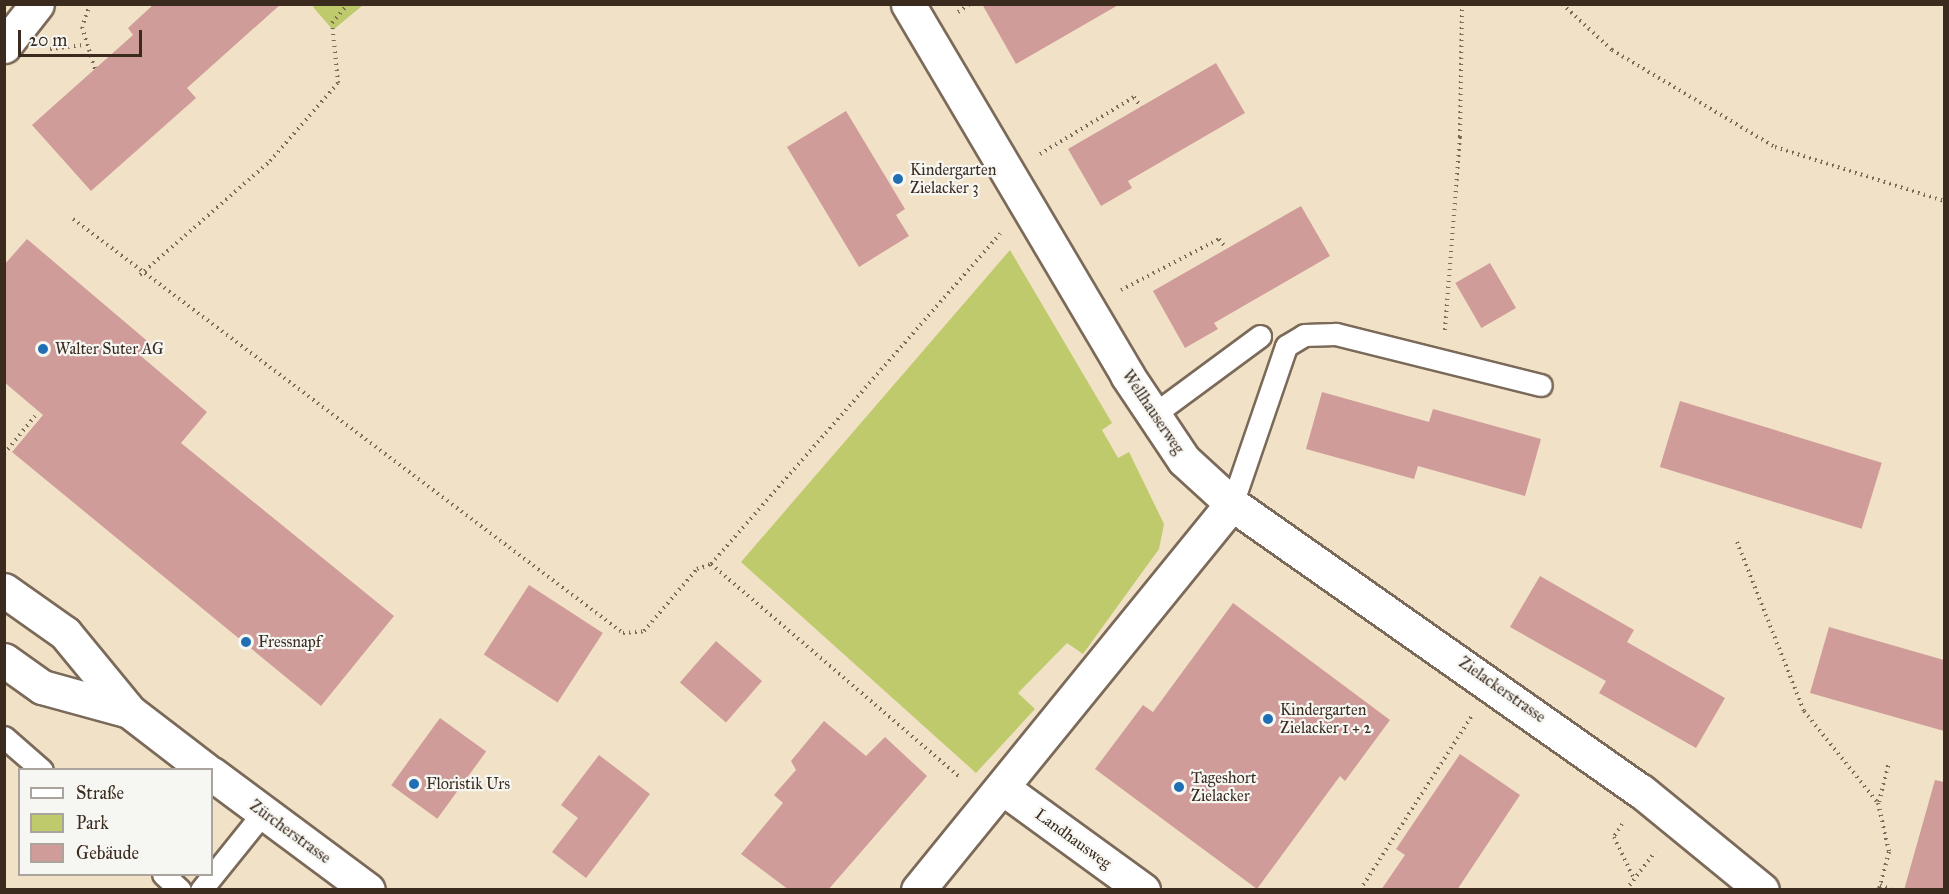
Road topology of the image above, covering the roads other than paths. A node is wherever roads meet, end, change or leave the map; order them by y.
1 (37, 4) edge
2 (908, 4) edge
3 (4, 46) edge
4 (1260, 336) dead end
5 (1541, 385) dead end
6 (1153, 415) junction
7 (1232, 504) junction
8 (4, 590) edge
9 (4, 660) edge
10 (129, 711) junction
11 (4, 737) edge
12 (40, 768) edge
13 (203, 768) edge
14 (213, 775) edge
15 (998, 797) junction
16 (263, 813) junction
17 (213, 875) edge
18 (165, 876) edge
19 (212, 876) edge
20 (180, 890) edge
21 (201, 890) edge
22 (369, 890) edge
23 (918, 890) edge
24 (1143, 890) edge
25 (1762, 890) edge

1 - 3 street
2 - 6 street, Wellhauserweg
4 - 6 lane
5 - 7 lane
6 - 7 street, Wellhauserweg
7 - 15 street
7 - 25 street, Zielackerstrasse
8 - 10 street
9 - 10 street
10 - 13 street
11 - 12 lane
14 - 16 street, Zürcherstrasse
15 - 23 street
15 - 24 street, Landhausweg
16 - 17 lane
16 - 22 street, Zürcherstrasse
18 - 20 lane
19 - 21 lane

